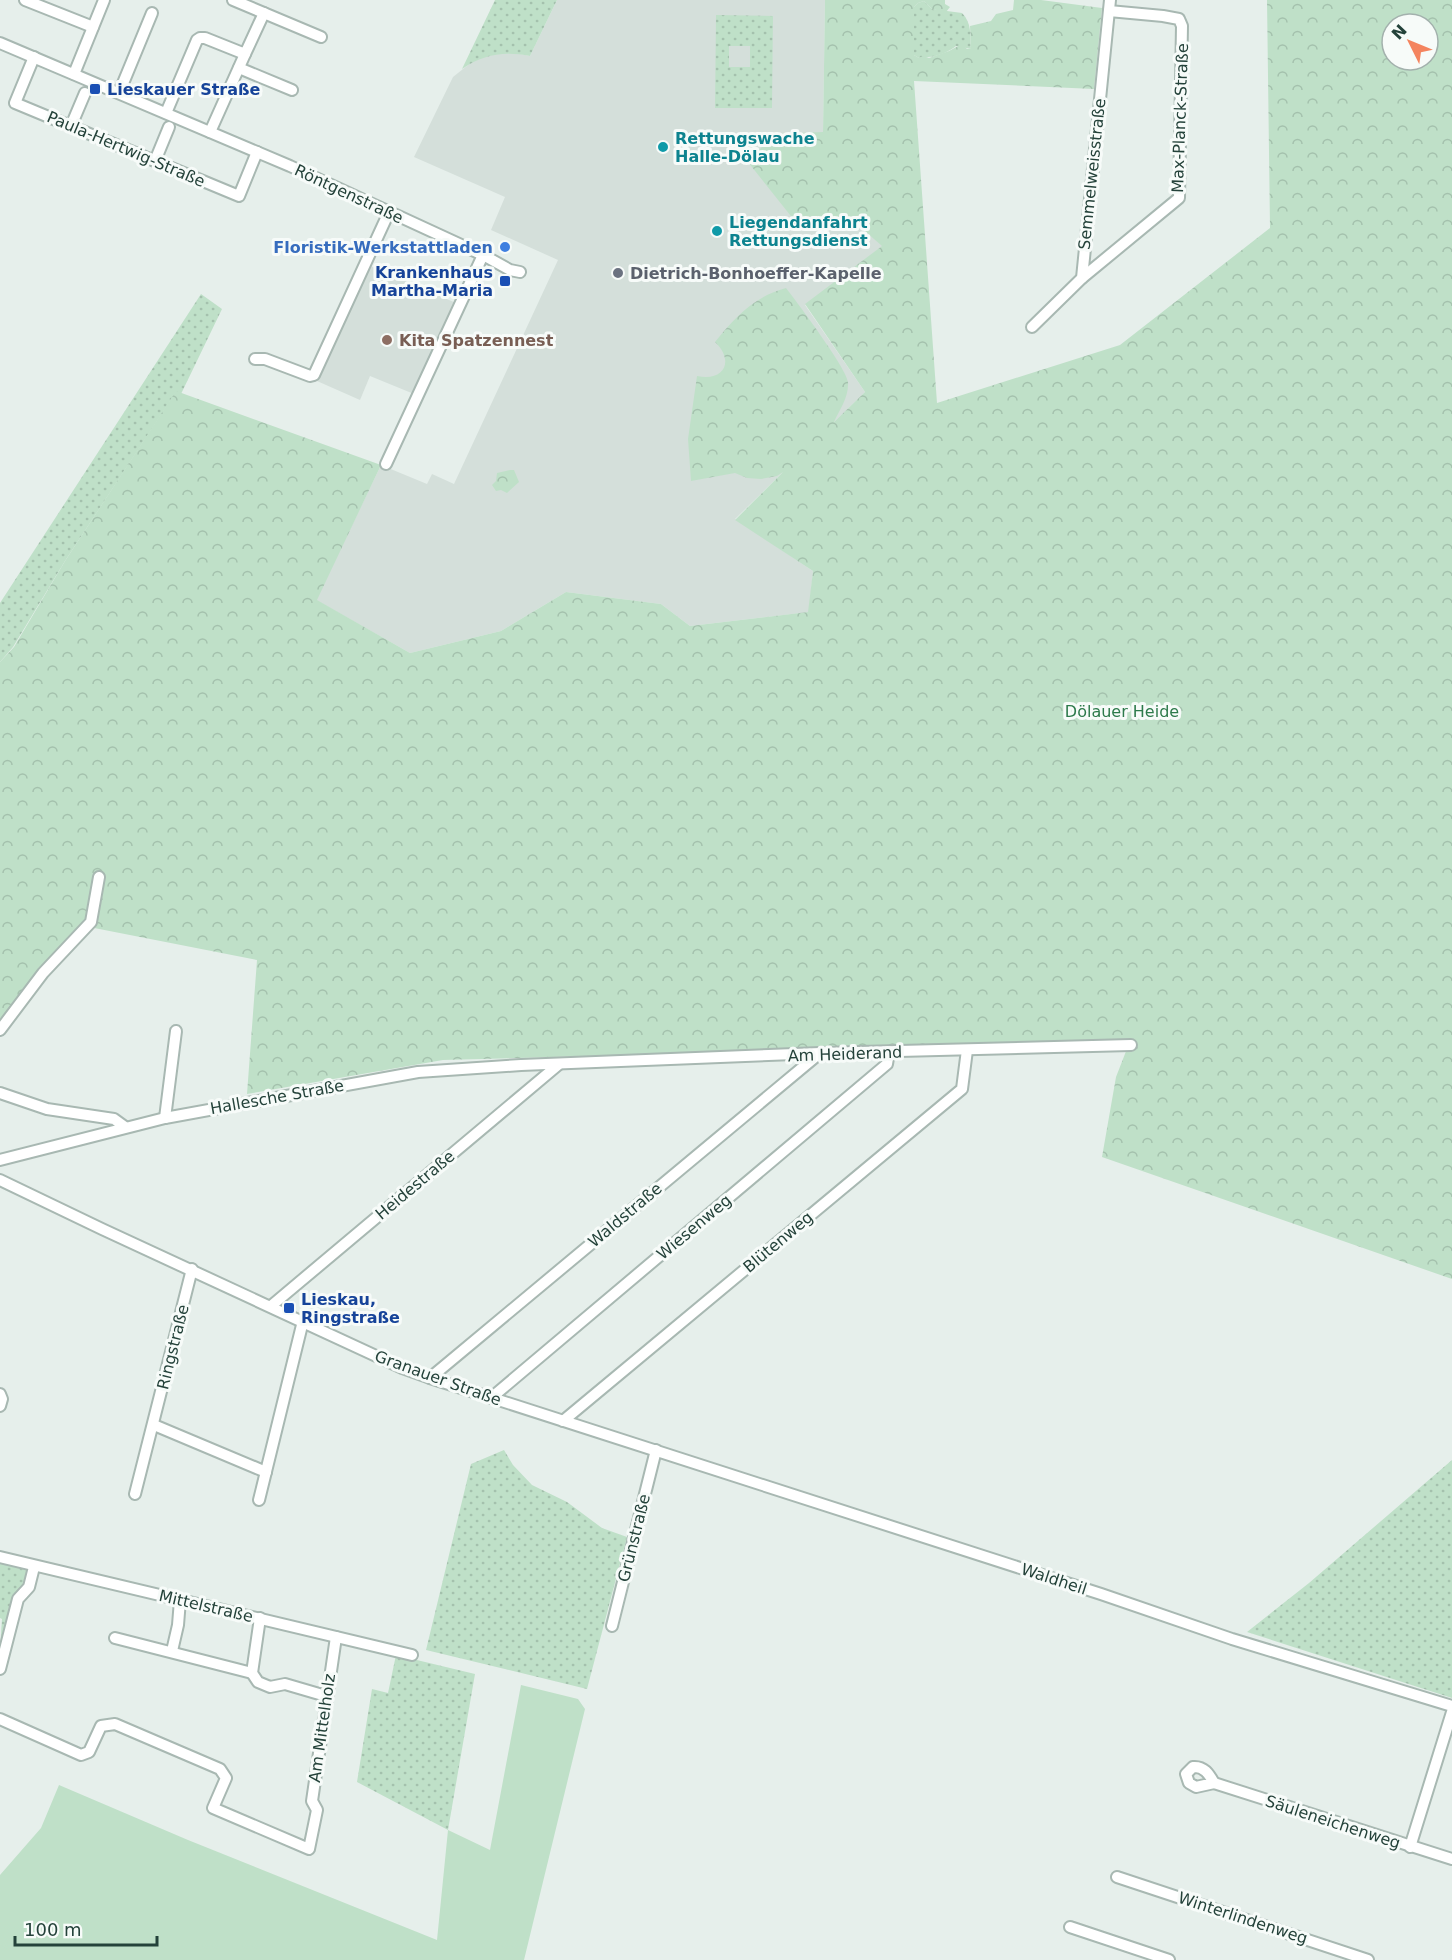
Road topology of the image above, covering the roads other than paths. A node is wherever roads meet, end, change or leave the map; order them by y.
1 (25, 0) edge
2 (104, 0) edge
3 (232, 0) edge
4 (1110, 6) edge
5 (152, 13) dead end
6 (264, 13) junction
7 (93, 27) junction
8 (321, 37) dead end
9 (0, 43) edge
10 (245, 54) junction
11 (34, 57) junction
12 (239, 68) junction
13 (74, 74) junction
14 (292, 90) dead end
15 (85, 93) dead end
16 (119, 93) junction
17 (166, 113) junction
18 (71, 126) junction
19 (169, 127) dead end
20 (210, 132) junction
21 (257, 152) junction
22 (154, 161) junction
23 (389, 212) junction
24 (483, 255) junction
25 (520, 272) dead end
26 (1082, 278) junction
27 (1032, 327) dead end
28 (255, 359) dead end
29 (386, 464) dead end
30 (99, 877) dead end
31 (0, 1030) edge
32 (176, 1030) dead end
33 (1131, 1045) dead end
34 (967, 1050) junction
35 (890, 1052) junction
36 (820, 1053) junction
37 (558, 1065) junction
38 (0, 1093) edge
39 (165, 1118) junction
40 (125, 1128) junction
41 (0, 1160) edge
42 (0, 1179) edge
43 (192, 1269) junction
44 (271, 1306) junction
45 (303, 1322) junction
46 (430, 1378) junction
47 (0, 1394) edge
48 (491, 1398) junction
49 (0, 1406) edge
50 (563, 1421) junction
51 (154, 1425) junction
52 (656, 1450) junction
53 (266, 1472) junction
54 (135, 1494) dead end
55 (259, 1500) dead end
56 (0, 1557) edge
57 (33, 1567) junction
58 (180, 1600) junction
59 (260, 1618) junction
60 (612, 1626) dead end
61 (336, 1637) junction
62 (115, 1638) dead end
63 (172, 1651) junction
64 (412, 1655) dead end
65 (0, 1669) edge
66 (252, 1673) junction
67 (326, 1696) junction
68 (1452, 1706) edge
69 (1452, 1713) edge
70 (0, 1719) edge
71 (1214, 1783) dead end
72 (1410, 1847) junction
73 (1452, 1859) edge
74 (1117, 1877) dead end
75 (1070, 1927) dead end
76 (1169, 1960) edge
77 (1368, 1960) edge

1 - 7 street
2 - 7 street
3 - 6 street
4 - 26 street, Semmelweisstraße
4 - 26 street, Max-Planck-Straße
5 - 16 street
6 - 8 street
6 - 10 street
7 - 13 street
9 - 11 street, Röntgenstraße
10 - 12 street
10 - 17 street
11 - 13 street, Röntgenstraße
11 - 18 street, Paula-Hertwig-Straße
12 - 14 street
12 - 20 street
13 - 16 street, Röntgenstraße
15 - 18 street
16 - 17 street, Röntgenstraße
17 - 20 street, Röntgenstraße
18 - 22 street, Paula-Hertwig-Straße
19 - 22 street
20 - 21 street, Röntgenstraße
21 - 22 street, Paula-Hertwig-Straße
21 - 23 street, Röntgenstraße
23 - 24 street, Röntgenstraße
23 - 28 street
24 - 25 street, Röntgenstraße
24 - 29 street
26 - 27 street
30 - 31 street
32 - 39 street
33 - 34 street, Am Heiderand
34 - 35 street, Am Heiderand
34 - 50 street, Blütenweg
35 - 36 street, Am Heiderand
35 - 48 street, Wiesenweg
36 - 37 street, Am Heiderand
36 - 46 street, Waldstraße
37 - 39 street, Hallesche Straße
37 - 44 street, Heidestraße
38 - 40 street
39 - 40 street, Hallesche Straße
40 - 41 street, Hallesche Straße
42 - 43 street, Granauer Straße
43 - 44 street, Granauer Straße
43 - 51 street, Ringstraße
44 - 45 street, Granauer Straße
45 - 46 street, Granauer Straße
45 - 53 street
46 - 48 street, Granauer Straße
47 - 49 street
48 - 50 street, Granauer Straße
50 - 52 street, Granauer Straße
51 - 53 street
51 - 54 street, Ringstraße
52 - 60 street, Grünstraße
52 - 68 street, Waldheil
53 - 55 street
56 - 57 street, Mittelstraße
57 - 58 street, Mittelstraße
57 - 65 street
58 - 59 street, Mittelstraße
58 - 63 street
59 - 61 street, Mittelstraße
59 - 66 street
61 - 64 street, Mittelstraße
61 - 67 street, Am Mittelholz
62 - 63 street
63 - 66 street
66 - 67 street
67 - 70 street, Am Mittelholz
69 - 72 street
71 - 72 street, Säuleneichenweg
72 - 73 street, Säuleneichenweg
74 - 77 street, Winterlindenweg
75 - 76 street

